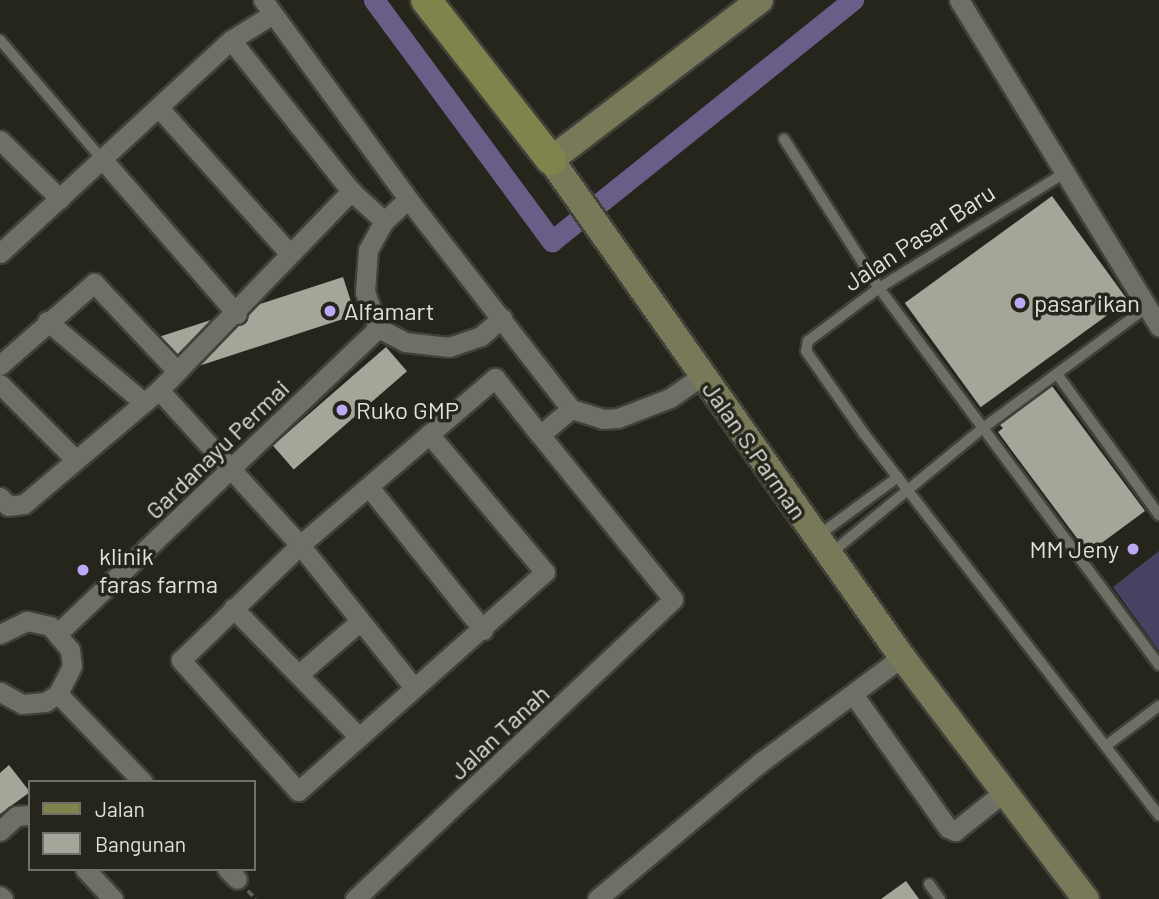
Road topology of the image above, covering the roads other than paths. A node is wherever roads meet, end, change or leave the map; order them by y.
1 (426, 0) edge
2 (760, 0) edge
3 (959, 0) edge
4 (268, 7) edge
5 (0, 40) edge
6 (231, 40) junction
7 (159, 108) junction
8 (784, 139) dead end
9 (0, 140) edge
10 (103, 160) junction
11 (551, 160) junction
12 (1066, 172) junction
13 (351, 191) junction
14 (60, 199) junction
15 (408, 199) junction
16 (384, 221) junction
17 (0, 253) edge
18 (289, 253) junction
19 (879, 288) junction
20 (1147, 307) junction
21 (237, 314) junction
22 (502, 318) junction
23 (47, 321) junction
24 (1159, 327) edge
25 (378, 328) junction
26 (0, 365) edge
27 (177, 371) junction
28 (1057, 374) junction
29 (703, 375) junction
30 (0, 384) edge
31 (150, 396) junction
32 (571, 409) junction
33 (983, 428) junction
34 (429, 434) junction
35 (540, 435) junction
36 (75, 459) junction
37 (234, 468) junction
38 (898, 477) junction
39 (369, 488) junction
40 (908, 491) junction
41 (0, 497) edge
42 (1159, 515) edge
43 (300, 545) junction
44 (822, 547) junction
45 (233, 608) junction
46 (358, 623) junction
47 (483, 630) junction
48 (58, 633) junction
49 (0, 634) edge
50 (902, 657) junction
51 (1159, 665) edge
52 (299, 674) junction
53 (414, 688) junction
54 (0, 692) edge
55 (58, 694) junction
56 (853, 694) junction
57 (1159, 706) edge
58 (359, 737) junction
59 (1107, 745) junction
60 (141, 780) edge
61 (1004, 792) junction
62 (28, 815) edge
63 (1159, 816) edge
64 (0, 831) edge
65 (87, 871) edge
66 (929, 884) dead end
67 (1077, 896) edge
68 (113, 899) edge
69 (355, 899) edge
70 (597, 899) edge
71 (940, 899) edge

1 - 11 main road, Jalan S.Parman
2 - 11 main road
3 - 12 street
4 - 6 street
4 - 15 street
5 - 10 lane
6 - 7 street
6 - 13 street
7 - 10 street
7 - 18 street
8 - 19 lane
9 - 14 street
10 - 14 street
10 - 21 street
11 - 29 main road, Jalan S.Parman
12 - 19 lane, Jalan Pasar Baru
12 - 20 street
13 - 16 street
13 - 18 street
14 - 17 street
15 - 16 street
15 - 22 street
16 - 25 street
18 - 21 street
19 - 33 lane
19 - 38 lane, Jalan Pasar Baru
20 - 24 street
20 - 28 lane
21 - 27 street
22 - 25 street
22 - 32 street
23 - 26 street
23 - 27 street
23 - 31 street
25 - 37 street, Gardanayu Permai
27 - 31 street
28 - 33 lane
28 - 42 lane
29 - 32 street
29 - 44 main road, Jalan S.Parman
30 - 36 street
31 - 36 street
31 - 37 street
32 - 35 street
33 - 40 lane
33 - 51 lane
34 - 35 street
34 - 39 street
34 - 47 street
35 - 69 street, Jalan Tanah
36 - 41 street
37 - 43 street
37 - 48 street, Gardanayu Permai
38 - 40 lane, Jalan Pasar Baru
38 - 44 lane
39 - 43 street
39 - 47 street
40 - 44 lane
40 - 59 lane, Jalan Pasar Baru
43 - 45 street
43 - 46 street
44 - 50 main road, Jalan S.Parman
45 - 52 street
45 - 58 street
46 - 52 street
46 - 53 street
47 - 53 street
48 - 49 street
48 - 55 street
50 - 56 street
50 - 61 main road, Jalan S.Parman
52 - 58 street
53 - 58 street
54 - 55 street
55 - 60 street
56 - 61 street
56 - 70 street
57 - 59 lane
59 - 63 lane, Jalan Pasar Baru
61 - 67 main road, Jalan S.Parman
62 - 64 street
65 - 68 street
66 - 71 lane

